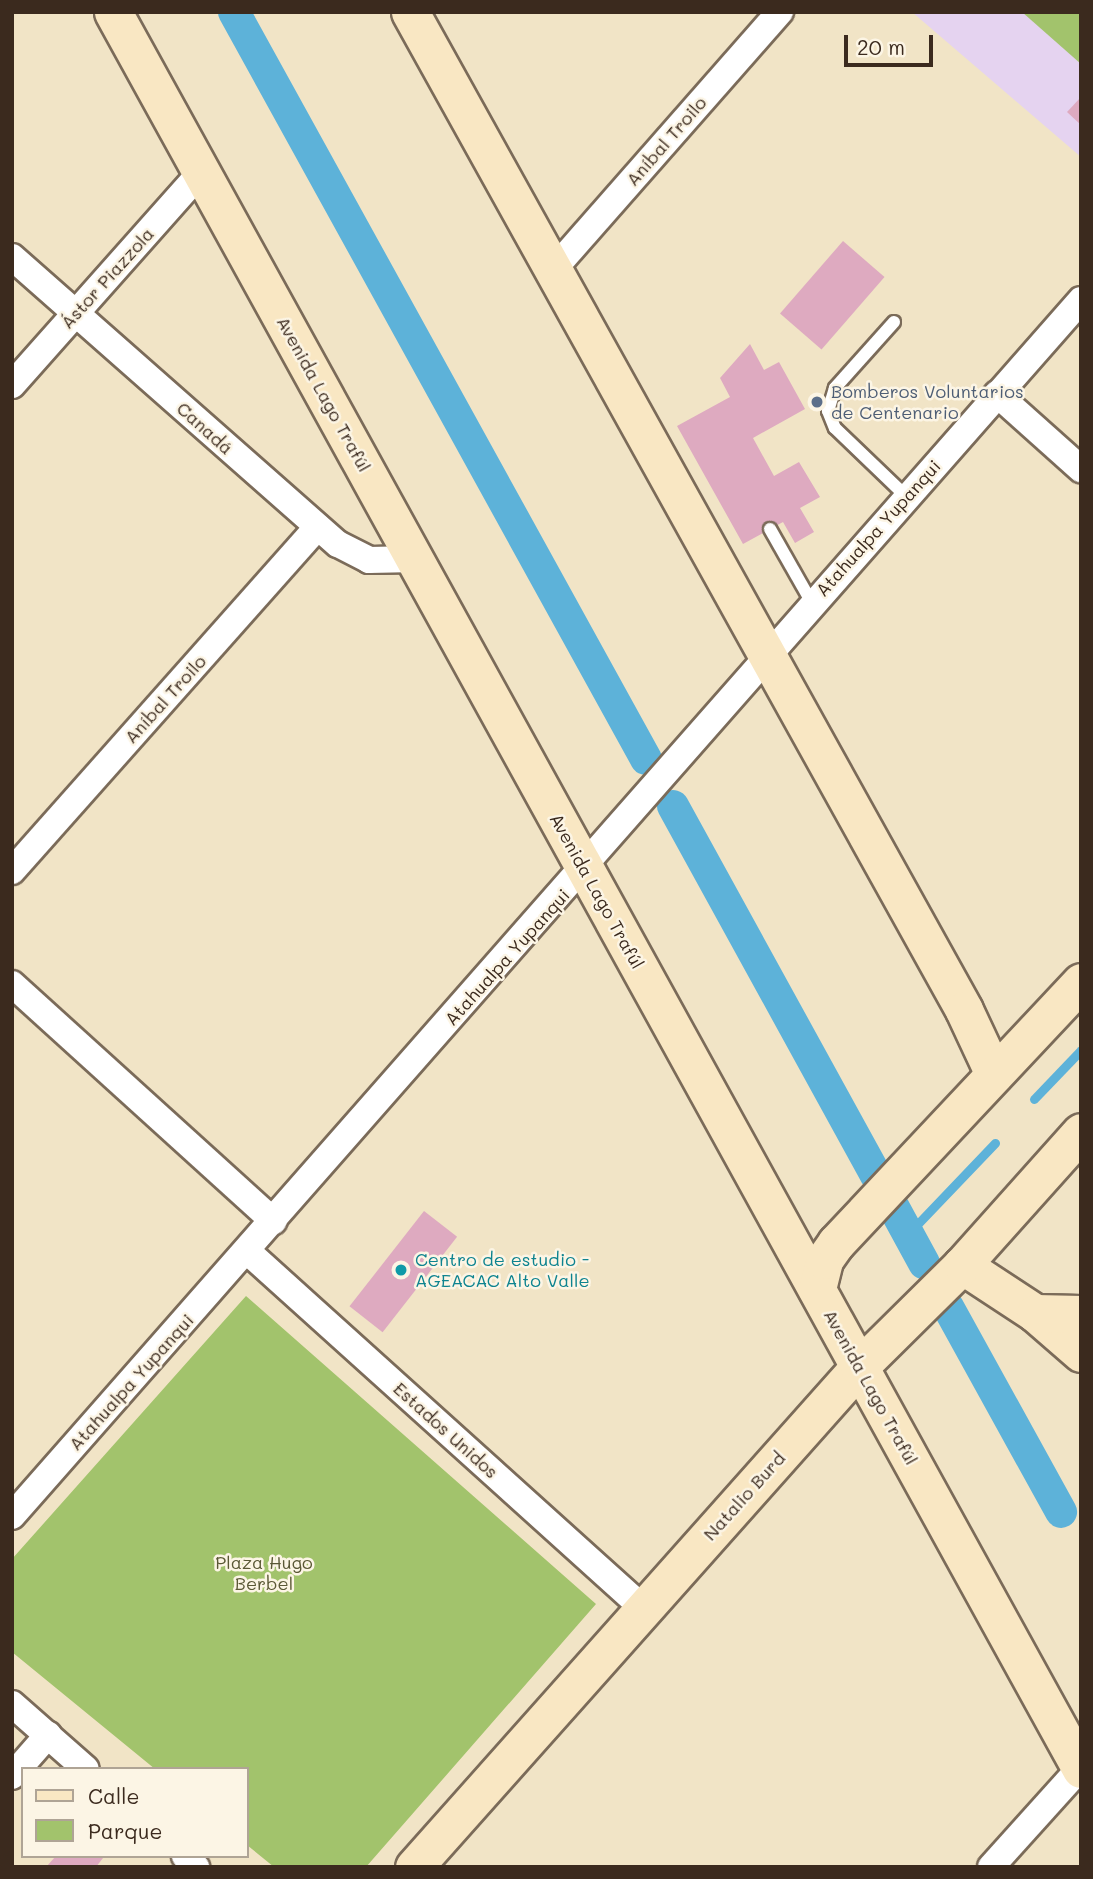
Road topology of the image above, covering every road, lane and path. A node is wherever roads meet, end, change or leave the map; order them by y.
1 (113, 12) edge
2 (410, 12) edge
3 (780, 12) edge
4 (201, 172) junction
5 (12, 257) edge
6 (553, 270) junction
7 (1081, 300) edge
8 (76, 313) junction
9 (894, 322) dead end
10 (12, 385) edge
11 (997, 394) junction
12 (1081, 468) edge
13 (906, 496) junction
14 (317, 527) junction
15 (770, 529) dead end
16 (415, 559) junction
17 (812, 603) junction
18 (766, 654) junction
19 (585, 869) junction
20 (12, 871) edge
21 (1081, 982) edge
22 (12, 984) edge
23 (994, 1074) junction
24 (1081, 1132) edge
25 (273, 1221) junction
26 (247, 1251) junction
27 (962, 1265) junction
28 (817, 1289) junction
29 (1035, 1313) junction
30 (1081, 1314) edge
31 (1081, 1353) edge
32 (859, 1367) junction
33 (12, 1516) edge
34 (644, 1609) junction
35 (12, 1704) edge
36 (48, 1735) junction
37 (84, 1767) edge
38 (1080, 1768) edge
39 (12, 1776) edge
40 (414, 1867) edge
41 (991, 1867) edge

1 - 4 main road, Avenida Lago Trafúl
2 - 6 main road
3 - 6 street, Aníbal Troilo
4 - 8 street, Ástor Piazzola
4 - 16 main road, Avenida Lago Trafúl
5 - 8 street, Canadá
6 - 18 main road
7 - 11 street, Atahualpa Yupanqui
8 - 10 street, Ástor Piazzola
8 - 14 street, Canadá
9 - 13 lane
11 - 12 street
11 - 13 street, Atahualpa Yupanqui
13 - 17 street, Atahualpa Yupanqui
14 - 16 street, Canadá
14 - 20 street, Aníbal Troilo
15 - 17 lane
16 - 19 main road, Avenida Lago Trafúl
17 - 18 street, Atahualpa Yupanqui
18 - 19 street, Atahualpa Yupanqui
18 - 23 main road
19 - 25 street, Atahualpa Yupanqui
19 - 28 main road, Avenida Lago Trafúl
21 - 23 main road
22 - 25 street
23 - 28 main road
24 - 27 main road, Natalio Burd
25 - 26 street, Atahualpa Yupanqui
26 - 33 street, Atahualpa Yupanqui
26 - 34 street, Estados Unidos
27 - 29 main road
27 - 32 main road, Natalio Burd
28 - 32 main road, Avenida Lago Trafúl
29 - 30 main road
29 - 31 main road
32 - 34 main road, Natalio Burd
32 - 38 main road, Avenida Lago Trafúl
34 - 40 main road, Natalio Burd
35 - 36 street
36 - 37 street
36 - 39 street
38 - 41 street

